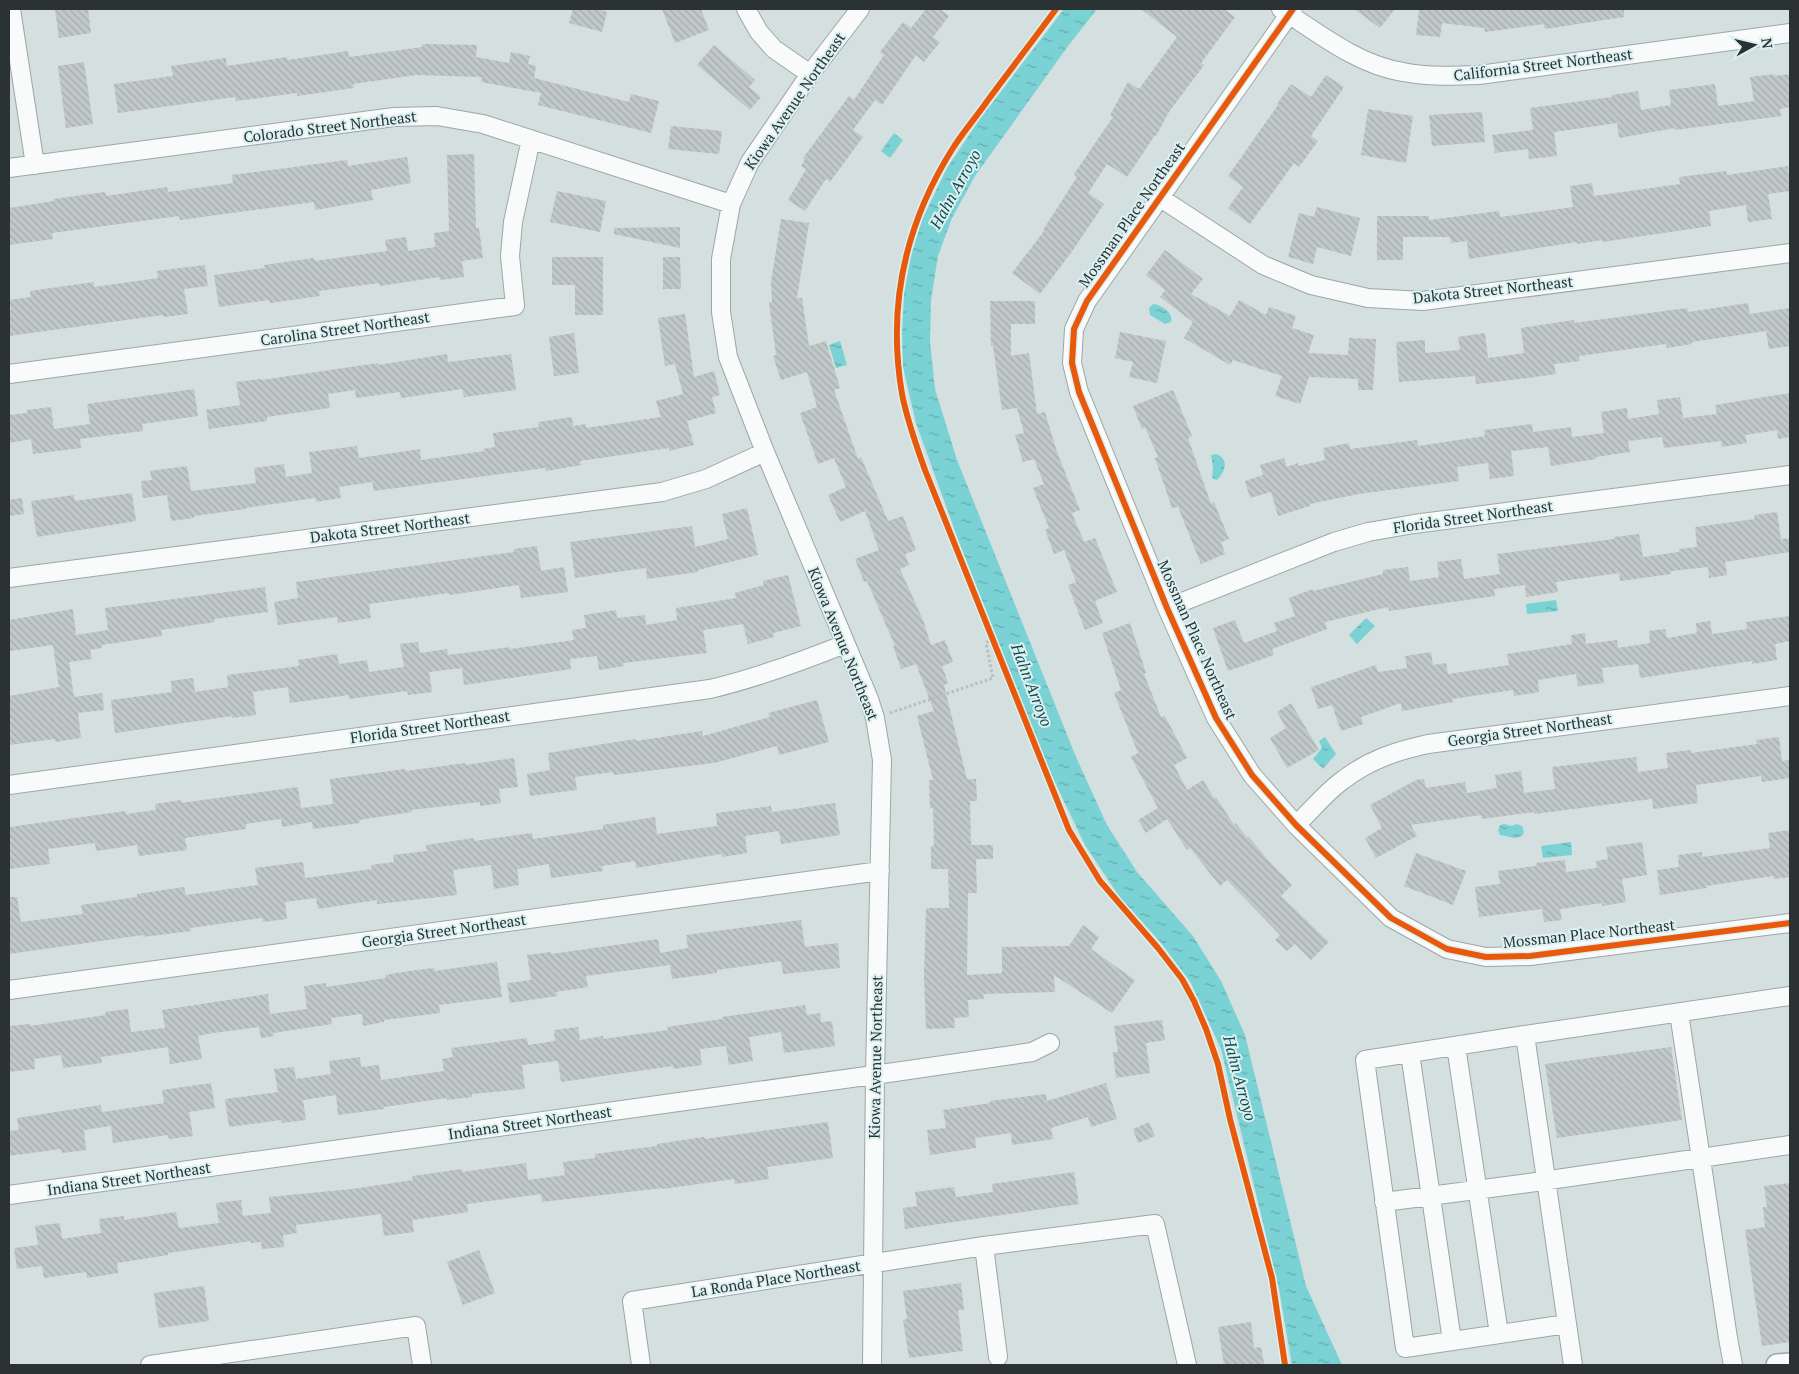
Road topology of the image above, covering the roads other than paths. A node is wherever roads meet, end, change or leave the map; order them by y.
1 (11, 9) edge
2 (746, 9) edge
3 (860, 9) edge
4 (1288, 11) edge
5 (1790, 33) edge
6 (810, 74) junction
7 (531, 139) junction
8 (35, 165) junction
9 (9, 168) edge
10 (1159, 197) junction
11 (731, 204) junction
12 (1790, 253) edge
13 (9, 374) edge
14 (765, 452) junction
15 (1790, 475) edge
16 (9, 578) edge
17 (1167, 608) junction
18 (845, 644) junction
19 (1790, 696) edge
20 (9, 785) edge
21 (1296, 826) junction
22 (880, 871) junction
23 (1790, 923) edge
24 (9, 990) edge
25 (1790, 996) edge
26 (1679, 1013) junction
27 (1525, 1035) junction
28 (1050, 1043) dead end
29 (1456, 1046) junction
30 (1410, 1053) junction
31 (875, 1074) junction
32 (1790, 1145) edge
33 (1701, 1158) junction
34 (1546, 1180) junction
35 (1477, 1189) junction
36 (9, 1195) edge
37 (1430, 1196) junction
38 (1384, 1202) junction
39 (984, 1246) junction
40 (873, 1264) junction
41 (1567, 1324) junction
42 (1499, 1334) junction
43 (1452, 1341) junction
44 (998, 1357) dead end
45 (239, 1359) edge
46 (1790, 1364) edge
47 (150, 1365) edge
48 (422, 1365) edge
49 (641, 1365) edge
50 (872, 1365) edge
51 (1187, 1365) edge
52 (1573, 1365) edge
53 (1734, 1365) edge
54 (1777, 1365) edge

1 - 8 street
2 - 6 street
3 - 6 street, Kiowa Avenue Northeast
4 - 5 street, California Street Northeast
4 - 10 street, Mossman Place Northeast
6 - 11 street, Kiowa Avenue Northeast
7 - 8 street, Colorado Street Northeast
7 - 11 street, Colorado Street Northeast
7 - 13 street, Carolina Street Northeast
8 - 9 street, Colorado Street Northeast
10 - 12 street, Dakota Street Northeast
10 - 17 street, Mossman Place Northeast
11 - 14 street, Kiowa Avenue Northeast
14 - 16 street, Dakota Street Northeast
14 - 18 street, Kiowa Avenue Northeast
15 - 17 street, Florida Street Northeast
17 - 21 street, Mossman Place Northeast
18 - 20 street, Florida Street Northeast
18 - 22 street, Kiowa Avenue Northeast
19 - 21 street, Georgia Street Northeast
21 - 23 street, Mossman Place Northeast
22 - 24 street, Georgia Street Northeast
22 - 31 street, Kiowa Avenue Northeast
25 - 26 street
26 - 27 street
26 - 33 street
27 - 29 street
27 - 34 street
28 - 31 street, Indiana Street Northeast
29 - 30 street
29 - 35 street
30 - 37 street
30 - 38 street
31 - 36 street, Indiana Street Northeast
31 - 40 street, Kiowa Avenue Northeast
32 - 33 street
33 - 34 street
33 - 53 street
34 - 35 street
34 - 41 street
35 - 37 street
35 - 42 street
37 - 38 street
37 - 43 street
38 - 43 street
39 - 40 street, La Ronda Place Northeast
39 - 44 street
39 - 51 street, La Ronda Place Northeast
40 - 49 street, La Ronda Place Northeast
40 - 50 street, Kiowa Avenue Northeast
41 - 42 street
41 - 52 street
42 - 43 street
45 - 47 street
45 - 48 street
46 - 54 main road

